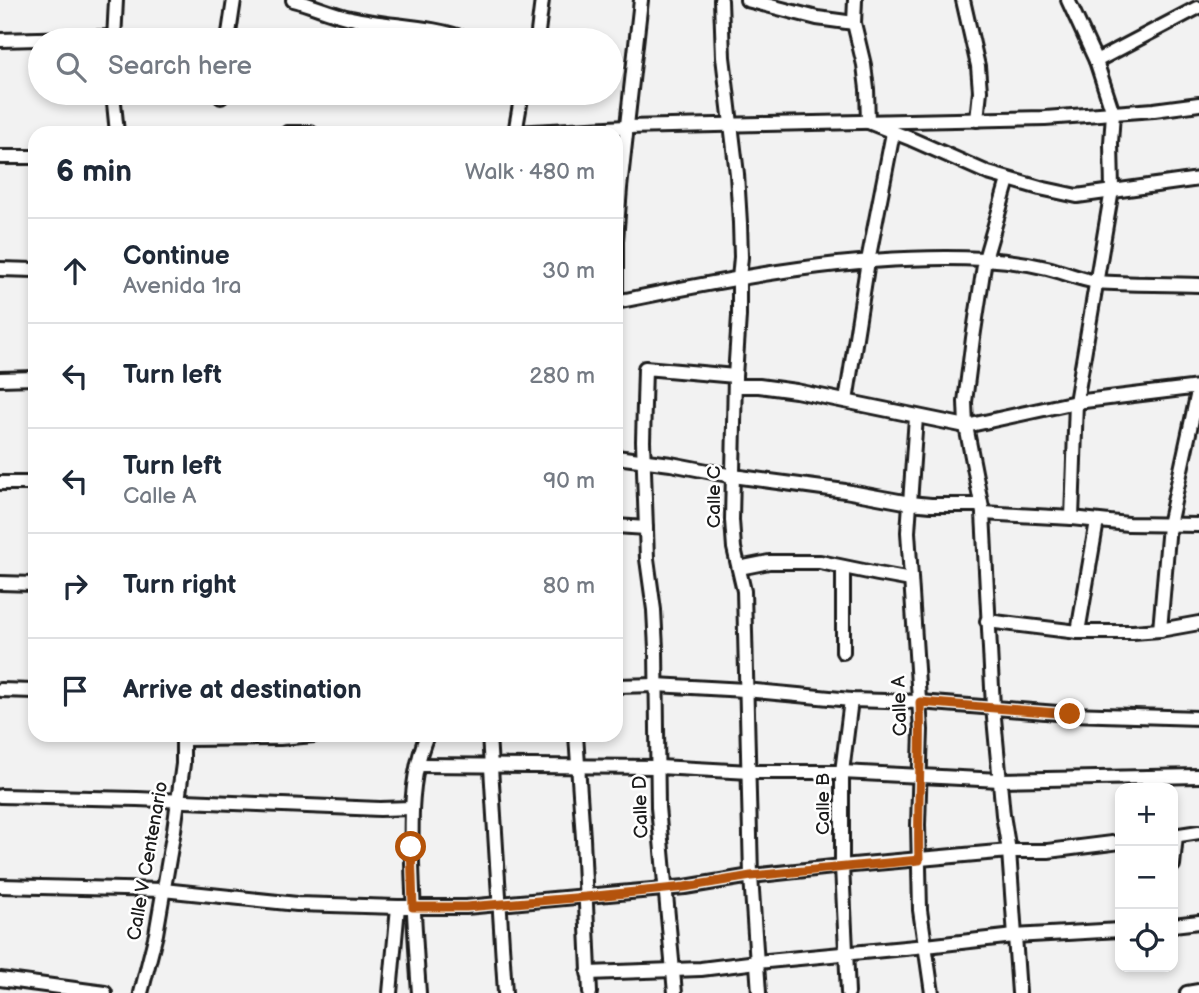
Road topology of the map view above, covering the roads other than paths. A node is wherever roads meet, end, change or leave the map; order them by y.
1 (116, 0) edge
2 (234, 0) edge
3 (542, 0) edge
4 (641, 0) edge
5 (720, 0) edge
6 (747, 0) edge
7 (855, 0) edge
8 (963, 0) edge
9 (1068, 0) edge
10 (300, 1) edge
11 (1196, 6) edge
12 (854, 23) junction
13 (115, 28) edge
14 (230, 28) edge
15 (424, 28) edge
16 (538, 28) edge
17 (0, 40) edge
18 (28, 40) edge
19 (1096, 61) junction
20 (1199, 104) edge
21 (113, 105) edge
22 (521, 105) edge
23 (1113, 113) junction
24 (977, 120) junction
25 (868, 122) junction
26 (731, 125) junction
27 (116, 126) edge
28 (516, 126) edge
29 (623, 127) edge
30 (626, 127) junction
31 (892, 133) junction
32 (0, 157) edge
33 (28, 157) edge
34 (623, 161) edge
35 (1199, 179) edge
36 (1008, 180) junction
37 (1112, 190) junction
38 (985, 259) junction
39 (868, 261) junction
40 (0, 269) edge
41 (28, 270) edge
42 (738, 279) junction
43 (1097, 282) junction
44 (1199, 285) edge
45 (623, 301) edge
46 (28, 377) edge
47 (0, 379) edge
48 (736, 381) junction
49 (846, 401) junction
50 (1076, 402) junction
51 (916, 417) junction
52 (966, 426) junction
53 (623, 458) edge
54 (644, 461) junction
55 (733, 476) junction
56 (0, 482) edge
57 (28, 483) edge
58 (910, 503) junction
59 (981, 509) junction
60 (1072, 518) junction
61 (1097, 521) junction
62 (1169, 525) junction
63 (1199, 525) edge
64 (623, 526) edge
65 (646, 528) junction
66 (739, 568) junction
67 (844, 568) junction
68 (911, 580) junction
69 (0, 583) edge
70 (28, 584) edge
71 (987, 621) junction
72 (1199, 623) edge
73 (1160, 630) junction
74 (1078, 632) junction
75 (844, 652) dead end
76 (656, 685) junction
77 (623, 686) edge
78 (0, 690) edge
79 (745, 690) junction
80 (28, 691) edge
81 (851, 700) junction
82 (920, 702) junction
83 (993, 708) junction
84 (1199, 718) edge
85 (183, 742) edge
86 (424, 742) edge
87 (490, 742) edge
88 (577, 742) edge
89 (418, 765) junction
90 (492, 766) junction
91 (579, 767) junction
92 (659, 767) junction
93 (750, 772) junction
94 (842, 772) junction
95 (1199, 776) edge
96 (919, 777) junction
97 (1000, 780) junction
98 (0, 796) edge
99 (179, 802) junction
100 (411, 808) junction
101 (1199, 832) edge
102 (1178, 835) edge
103 (1115, 843) edge
104 (1009, 851) junction
105 (919, 860) junction
106 (842, 866) junction
107 (751, 876) junction
108 (0, 886) edge
109 (666, 888) junction
110 (163, 890) junction
111 (586, 897) junction
112 (500, 905) junction
113 (398, 907) junction
114 (413, 907) junction
115 (1199, 922) edge
116 (1178, 924) edge
117 (1115, 930) edge
118 (1014, 936) junction
119 (926, 946) junction
120 (846, 953) junction
121 (757, 962) junction
122 (674, 971) junction
123 (588, 973) junction
124 (0, 979) edge
125 (1199, 991) edge
126 (105, 993) edge
127 (141, 993) edge
128 (390, 993) edge
129 (419, 993) edge
130 (505, 993) edge
131 (590, 993) edge
132 (675, 993) edge
133 (759, 993) edge
134 (848, 993) edge
135 (932, 993) edge
136 (1019, 993) edge
137 (1187, 993) edge

1 - 13 street
2 - 14 street
3 - 16 street
4 - 30 street
5 - 26 street, Calle C
6 - 12 street
7 - 12 street
8 - 24 street
9 - 19 street
10 - 15 street
11 - 19 street
12 - 25 street
17 - 18 street
19 - 23 street
20 - 23 street
21 - 27 street
22 - 28 street
23 - 24 street
23 - 37 street
24 - 25 street
25 - 26 street
25 - 31 street
26 - 30 street
26 - 42 street, Calle C
29 - 30 street
30 - 34 street
31 - 36 street
31 - 39 street
32 - 33 street
35 - 37 street
36 - 37 street
36 - 38 street
37 - 43 street
38 - 39 street
38 - 43 street
38 - 52 street
39 - 42 street
39 - 49 street
40 - 41 street
42 - 45 street
42 - 48 street, Calle C
43 - 44 street
43 - 50 street
46 - 47 street
48 - 49 street
48 - 54 street, Calle D
48 - 55 street, Calle C
49 - 51 street
50 - 52 street
50 - 60 street
50 - 62 street
51 - 52 street
51 - 58 street, Calle A
52 - 59 street
53 - 54 street
54 - 55 street
54 - 65 street, Calle D
55 - 58 street
55 - 66 street, Calle C
56 - 57 street
58 - 59 street
58 - 68 street, Calle A
59 - 60 street
59 - 71 street
60 - 61 street
61 - 62 street
61 - 74 street
62 - 63 street
62 - 73 street
64 - 65 street
65 - 76 street, Calle D
66 - 67 street
66 - 79 street, Calle C
67 - 68 street
67 - 75 street
68 - 82 street, Calle A
69 - 70 street
71 - 74 street
71 - 83 street
72 - 73 street
73 - 74 street
76 - 77 street
76 - 79 street
76 - 92 street, Calle D
78 - 80 street
79 - 81 street
79 - 93 street, Calle C
81 - 82 street
81 - 94 street, Calle B
82 - 83 street
82 - 96 street, Calle A
83 - 84 street
83 - 97 street
85 - 99 street, Calle V Centenario
86 - 89 street
87 - 90 street
88 - 91 street
89 - 90 street
89 - 100 street
90 - 91 street
90 - 112 street
91 - 92 street
91 - 111 street
92 - 93 street
92 - 109 street, Calle D
93 - 94 street
93 - 107 street, Calle C
94 - 96 street
94 - 106 street, Calle B
95 - 97 street
96 - 97 street
96 - 105 street, Calle A
97 - 104 street
98 - 99 street
99 - 100 street
99 - 110 street, Calle V Centenario
100 - 114 street
101 - 102 street
103 - 104 street
104 - 105 street
104 - 118 street
105 - 106 street
105 - 119 street, Calle A
106 - 107 street
106 - 120 street, Calle B
107 - 109 street
107 - 121 street, Calle C
108 - 110 street
109 - 111 street
109 - 122 street, Calle D
110 - 113 street
110 - 127 street, Calle V Centenario
111 - 112 street
111 - 123 street
112 - 114 street
112 - 130 street
113 - 114 street
113 - 128 street
114 - 129 street
115 - 116 street
117 - 118 street
118 - 119 street
118 - 136 street
119 - 120 street
119 - 135 street, Calle A
120 - 121 street
120 - 134 street, Calle B
121 - 122 street
121 - 133 street, Calle C
122 - 123 street
122 - 132 street, Calle D
123 - 131 street
124 - 126 street
125 - 137 street

